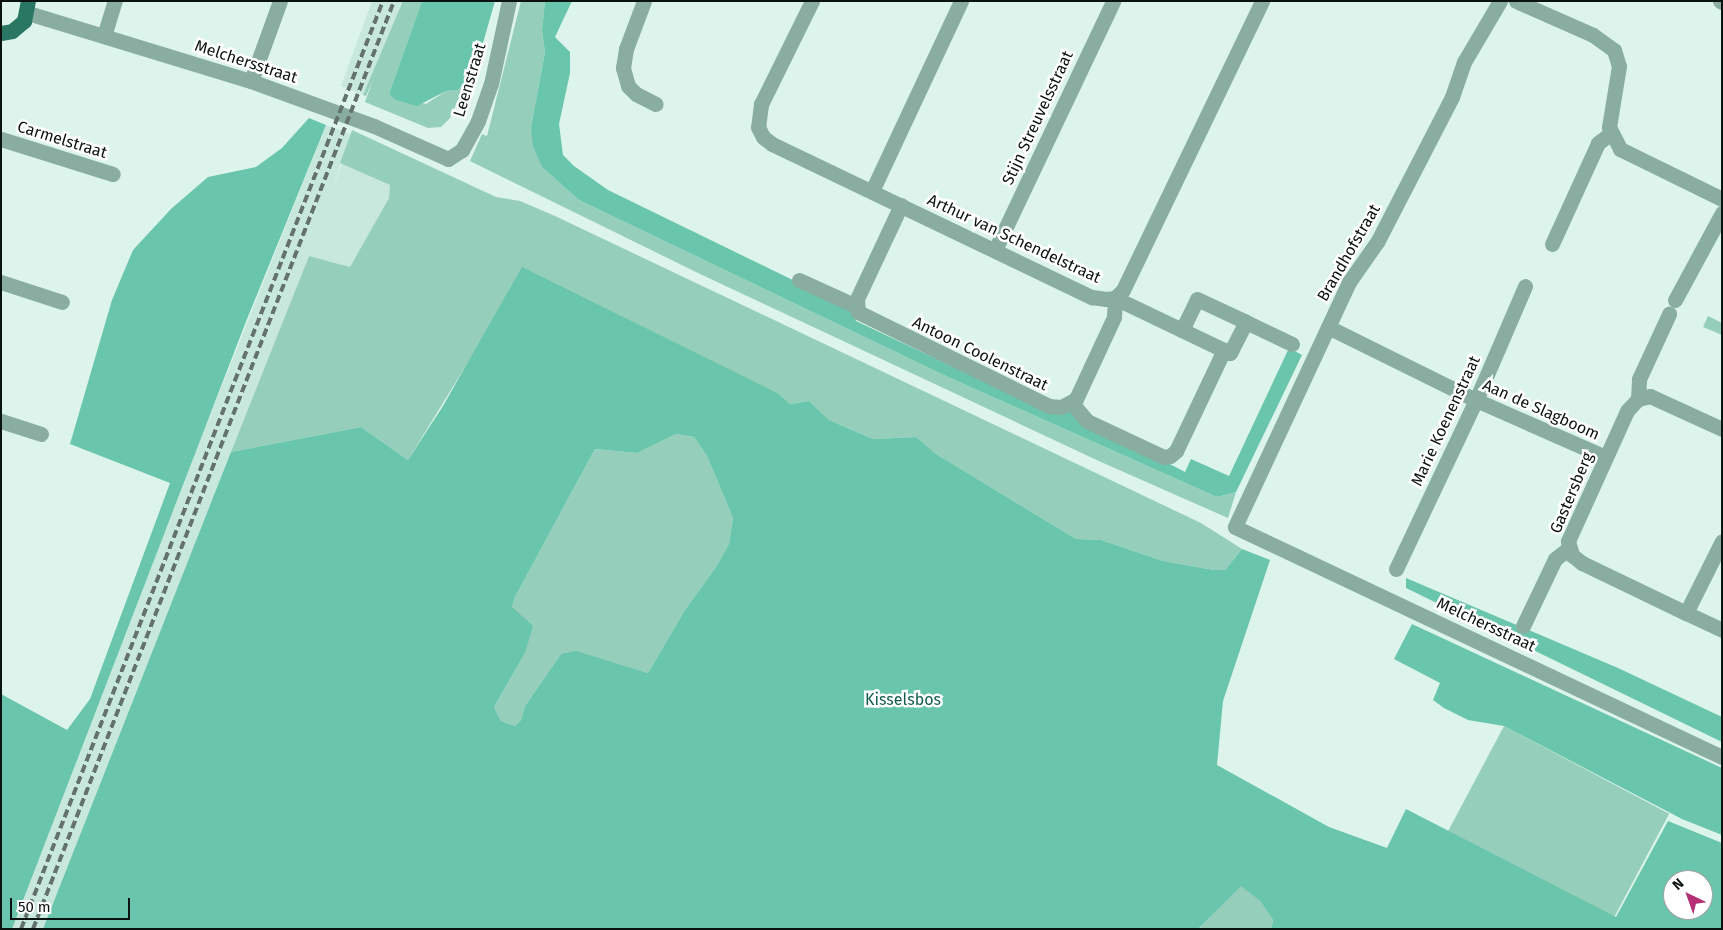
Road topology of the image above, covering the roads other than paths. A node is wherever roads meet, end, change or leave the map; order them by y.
1 (115, 1) edge
2 (280, 1) edge
3 (509, 1) edge
4 (644, 1) edge
5 (812, 1) edge
6 (961, 1) edge
7 (1113, 1) edge
8 (1262, 1) edge
9 (1500, 1) edge
10 (1516, 1) edge
11 (28, 7) edge
12 (1, 33) edge
13 (104, 36) junction
14 (251, 81) junction
15 (656, 104) dead end
16 (1610, 134) junction
17 (1, 139) edge
18 (448, 159) joint
19 (113, 174) dead end
20 (872, 191) junction
21 (1722, 199) edge
22 (901, 205) junction
23 (1722, 213) edge
24 (1552, 244) dead end
25 (995, 250) junction
26 (799, 280) dead end
27 (1, 282) edge
28 (1525, 286) dead end
29 (1115, 298) junction
30 (62, 302) dead end
31 (856, 306) junction
32 (1246, 322) junction
33 (1328, 327) junction
34 (1182, 330) junction
35 (1292, 344) dead end
36 (1224, 350) junction
37 (1638, 398) junction
38 (1476, 400) junction
39 (1072, 403) junction
40 (1, 421) edge
41 (1722, 429) edge
42 (41, 434) dead end
43 (1605, 457) junction
44 (1235, 527) joint
45 (1722, 541) edge
46 (1569, 548) junction
47 (1396, 569) dead end
48 (1686, 613) junction
49 (1523, 626) dead end
50 (1722, 630) edge
51 (1722, 757) edge

1 - 13 street
2 - 14 street
3 - 18 street, Leenstraat
4 - 15 street
5 - 20 street, Arthur van Schendelstraat
6 - 20 street
7 - 25 street, Stijn Streuvelsstraat
8 - 29 street, Arthur van Schendelstraat
9 - 33 street, Brandhofstraat
10 - 16 street
11 - 12 main road
11 - 13 street, Melchersstraat
13 - 14 street, Melchersstraat
14 - 18 street, Melchersstraat
16 - 21 street
16 - 24 street
17 - 19 street, Carmelstraat
20 - 22 street, Arthur van Schendelstraat
22 - 25 street, Arthur van Schendelstraat
22 - 31 street
23 - 37 street, Gastersberg
25 - 29 street, Arthur van Schendelstraat
26 - 31 street, Antoon Coolenstraat
27 - 30 street
28 - 38 street, Marie Koenenstraat
29 - 34 street
29 - 39 street
31 - 39 street, Antoon Coolenstraat
32 - 34 street
32 - 35 street
32 - 36 street
33 - 38 street, Aan de Slagboom
33 - 44 street, Brandhofstraat
34 - 36 street
36 - 39 street
37 - 41 street
37 - 43 street, Gastersberg
38 - 43 street, Aan de Slagboom
38 - 47 street, Marie Koenenstraat
40 - 42 street
43 - 46 street, Gastersberg
44 - 51 street, Melchersstraat
45 - 48 street
46 - 48 street, Gastersberg
46 - 49 street, Gastersberg
48 - 50 street, Gastersberg

